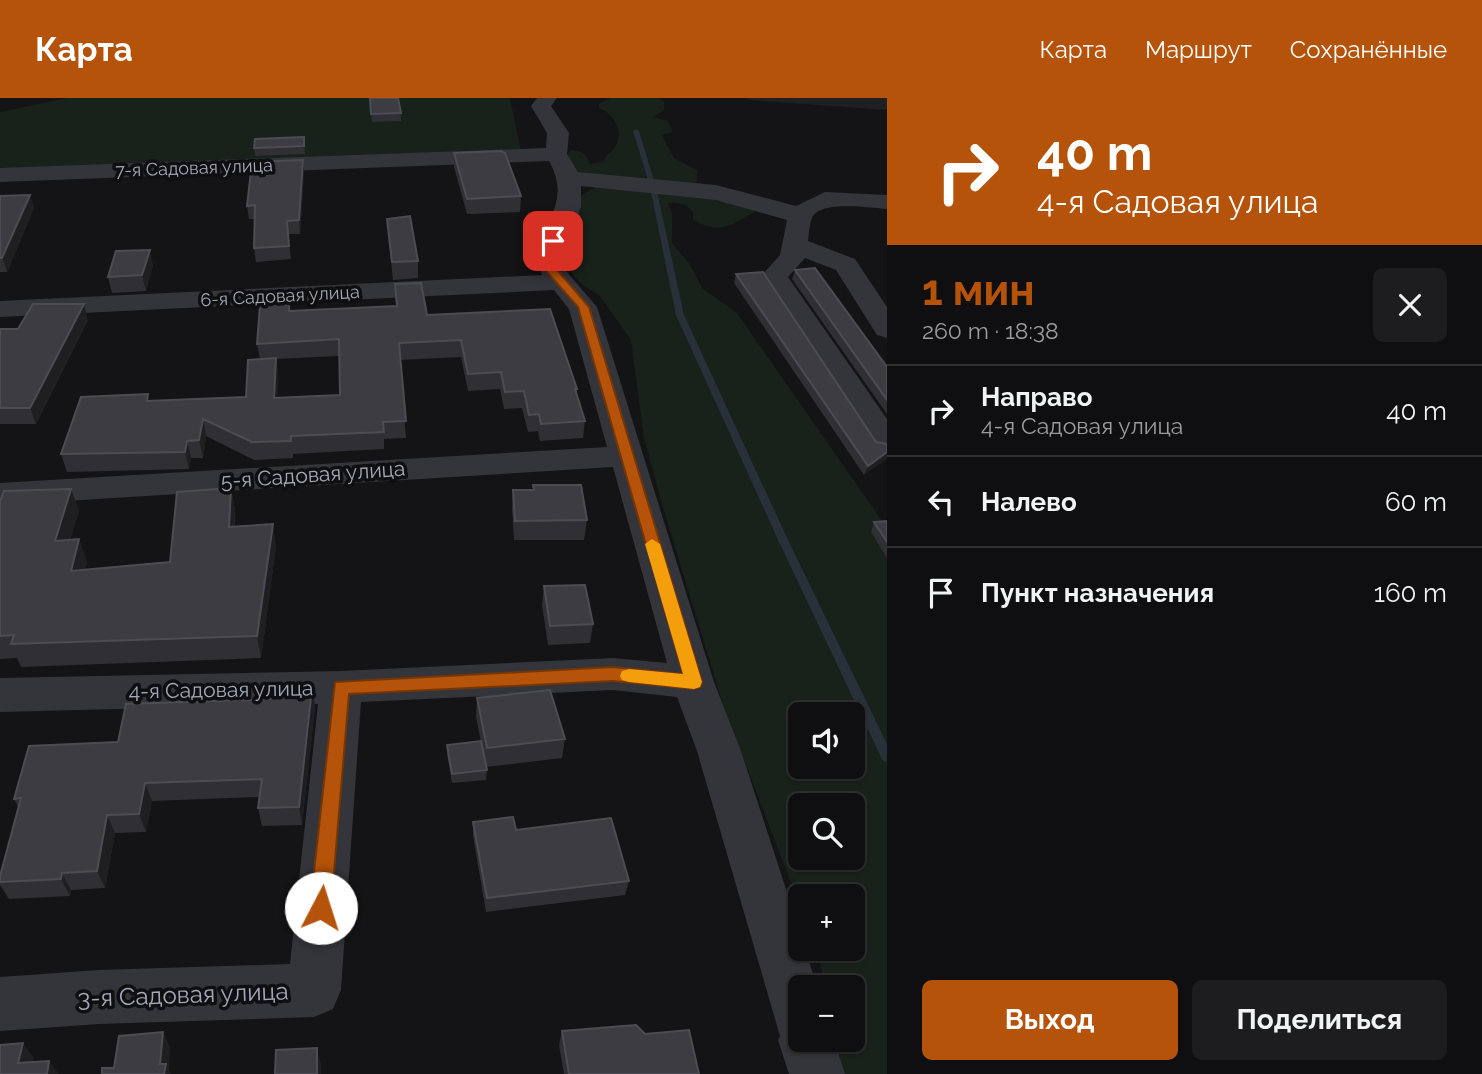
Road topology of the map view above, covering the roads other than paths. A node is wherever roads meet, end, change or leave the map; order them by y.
1 (547, 98) edge
2 (563, 166) junction
3 (0, 175) edge
4 (887, 202) edge
5 (800, 216) junction
6 (796, 245) junction
7 (559, 282) junction
8 (0, 309) edge
9 (887, 329) edge
10 (887, 443) edge
11 (626, 456) junction
12 (0, 494) edge
13 (694, 682) junction
14 (341, 687) junction
15 (0, 695) edge
16 (788, 978) edge
17 (0, 1004) edge
18 (810, 1052) edge
19 (817, 1074) edge

1 - 2 street
2 - 3 street, 7-я Садовая улица
2 - 5 street, 7-я Садовая улица
2 - 7 street
4 - 5 street
5 - 6 street
6 - 9 street
6 - 10 street
7 - 8 street, 6-я Садовая улица
7 - 11 street
11 - 12 street, 5-я Садовая улица
11 - 13 street
13 - 14 street, 4-я Садовая улица
13 - 16 street
14 - 15 street, 4-я Садовая улица
14 - 17 street, 3-я Садовая улица
18 - 19 street

